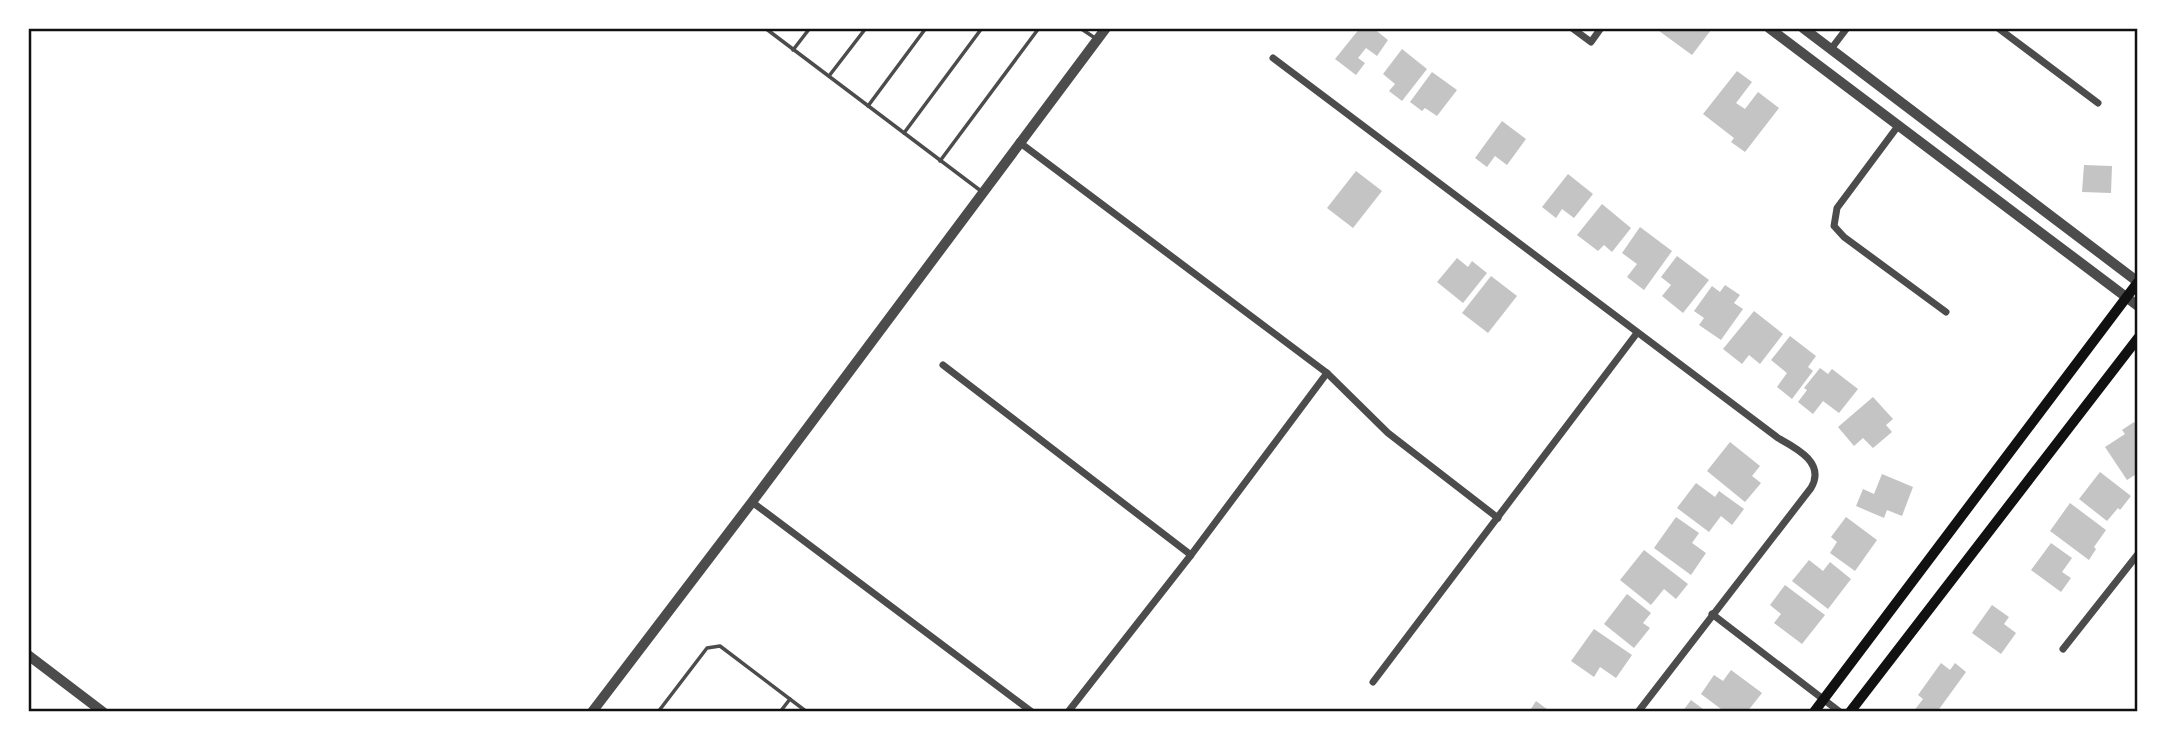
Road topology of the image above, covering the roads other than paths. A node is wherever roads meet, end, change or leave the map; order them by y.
1 (765, 28) edge
2 (810, 28) edge
3 (866, 28) edge
4 (926, 28) edge
5 (982, 28) edge
6 (1039, 28) edge
7 (1080, 28) edge
8 (1106, 28) edge
9 (1572, 28) edge
10 (1601, 28) edge
11 (1769, 28) edge
12 (1803, 28) edge
13 (1847, 28) edge
14 (1998, 28) edge
15 (1097, 40) junction
16 (1831, 49) junction
17 (793, 50) junction
18 (1273, 58) dead end
19 (829, 76) junction
20 (2098, 103) dead end
21 (868, 106) junction
22 (1898, 126) junction
23 (904, 133) junction
24 (1019, 142) junction
25 (940, 161) junction
26 (982, 192) junction
27 (2138, 282) edge
28 (2127, 298) junction
29 (2138, 306) edge
30 (1946, 312) dead end
31 (1637, 333) junction
32 (2138, 338) edge
33 (943, 365) dead end
34 (1327, 373) junction
35 (752, 502) junction
36 (1498, 518) junction
37 (2138, 554) edge
38 (1191, 555) junction
39 (1712, 614) junction
40 (2063, 649) dead end
41 (28, 655) edge
42 (1373, 682) dead end
43 (790, 699) junction
44 (1824, 700) junction
45 (103, 712) edge
46 (592, 712) edge
47 (658, 712) edge
48 (780, 712) edge
49 (807, 712) edge
50 (1032, 712) edge
51 (1068, 712) edge
52 (1638, 712) edge
53 (1814, 712) edge
54 (1840, 712) edge
55 (1850, 712) edge

1 - 17 lane
2 - 17 lane
3 - 19 lane
4 - 21 lane
5 - 23 lane
6 - 25 lane
7 - 15 lane
8 - 15 street
9 - 10 street
11 - 22 street
12 - 16 street
13 - 16 street
14 - 20 street
15 - 24 street
16 - 27 street
17 - 19 lane
18 - 31 street
19 - 21 lane
21 - 23 lane
22 - 28 street
22 - 30 street
23 - 25 lane
24 - 26 street
24 - 34 street
25 - 26 lane
26 - 35 street
27 - 28 main road
28 - 29 street
28 - 44 main road
31 - 36 street
31 - 39 street
32 - 55 main road
33 - 38 street
34 - 36 street
34 - 38 street
35 - 46 street
35 - 50 street
36 - 42 street
37 - 40 street
38 - 51 street
39 - 44 street
39 - 52 street
41 - 45 street
43 - 47 lane
43 - 48 lane
43 - 49 lane
44 - 53 main road
44 - 54 street

